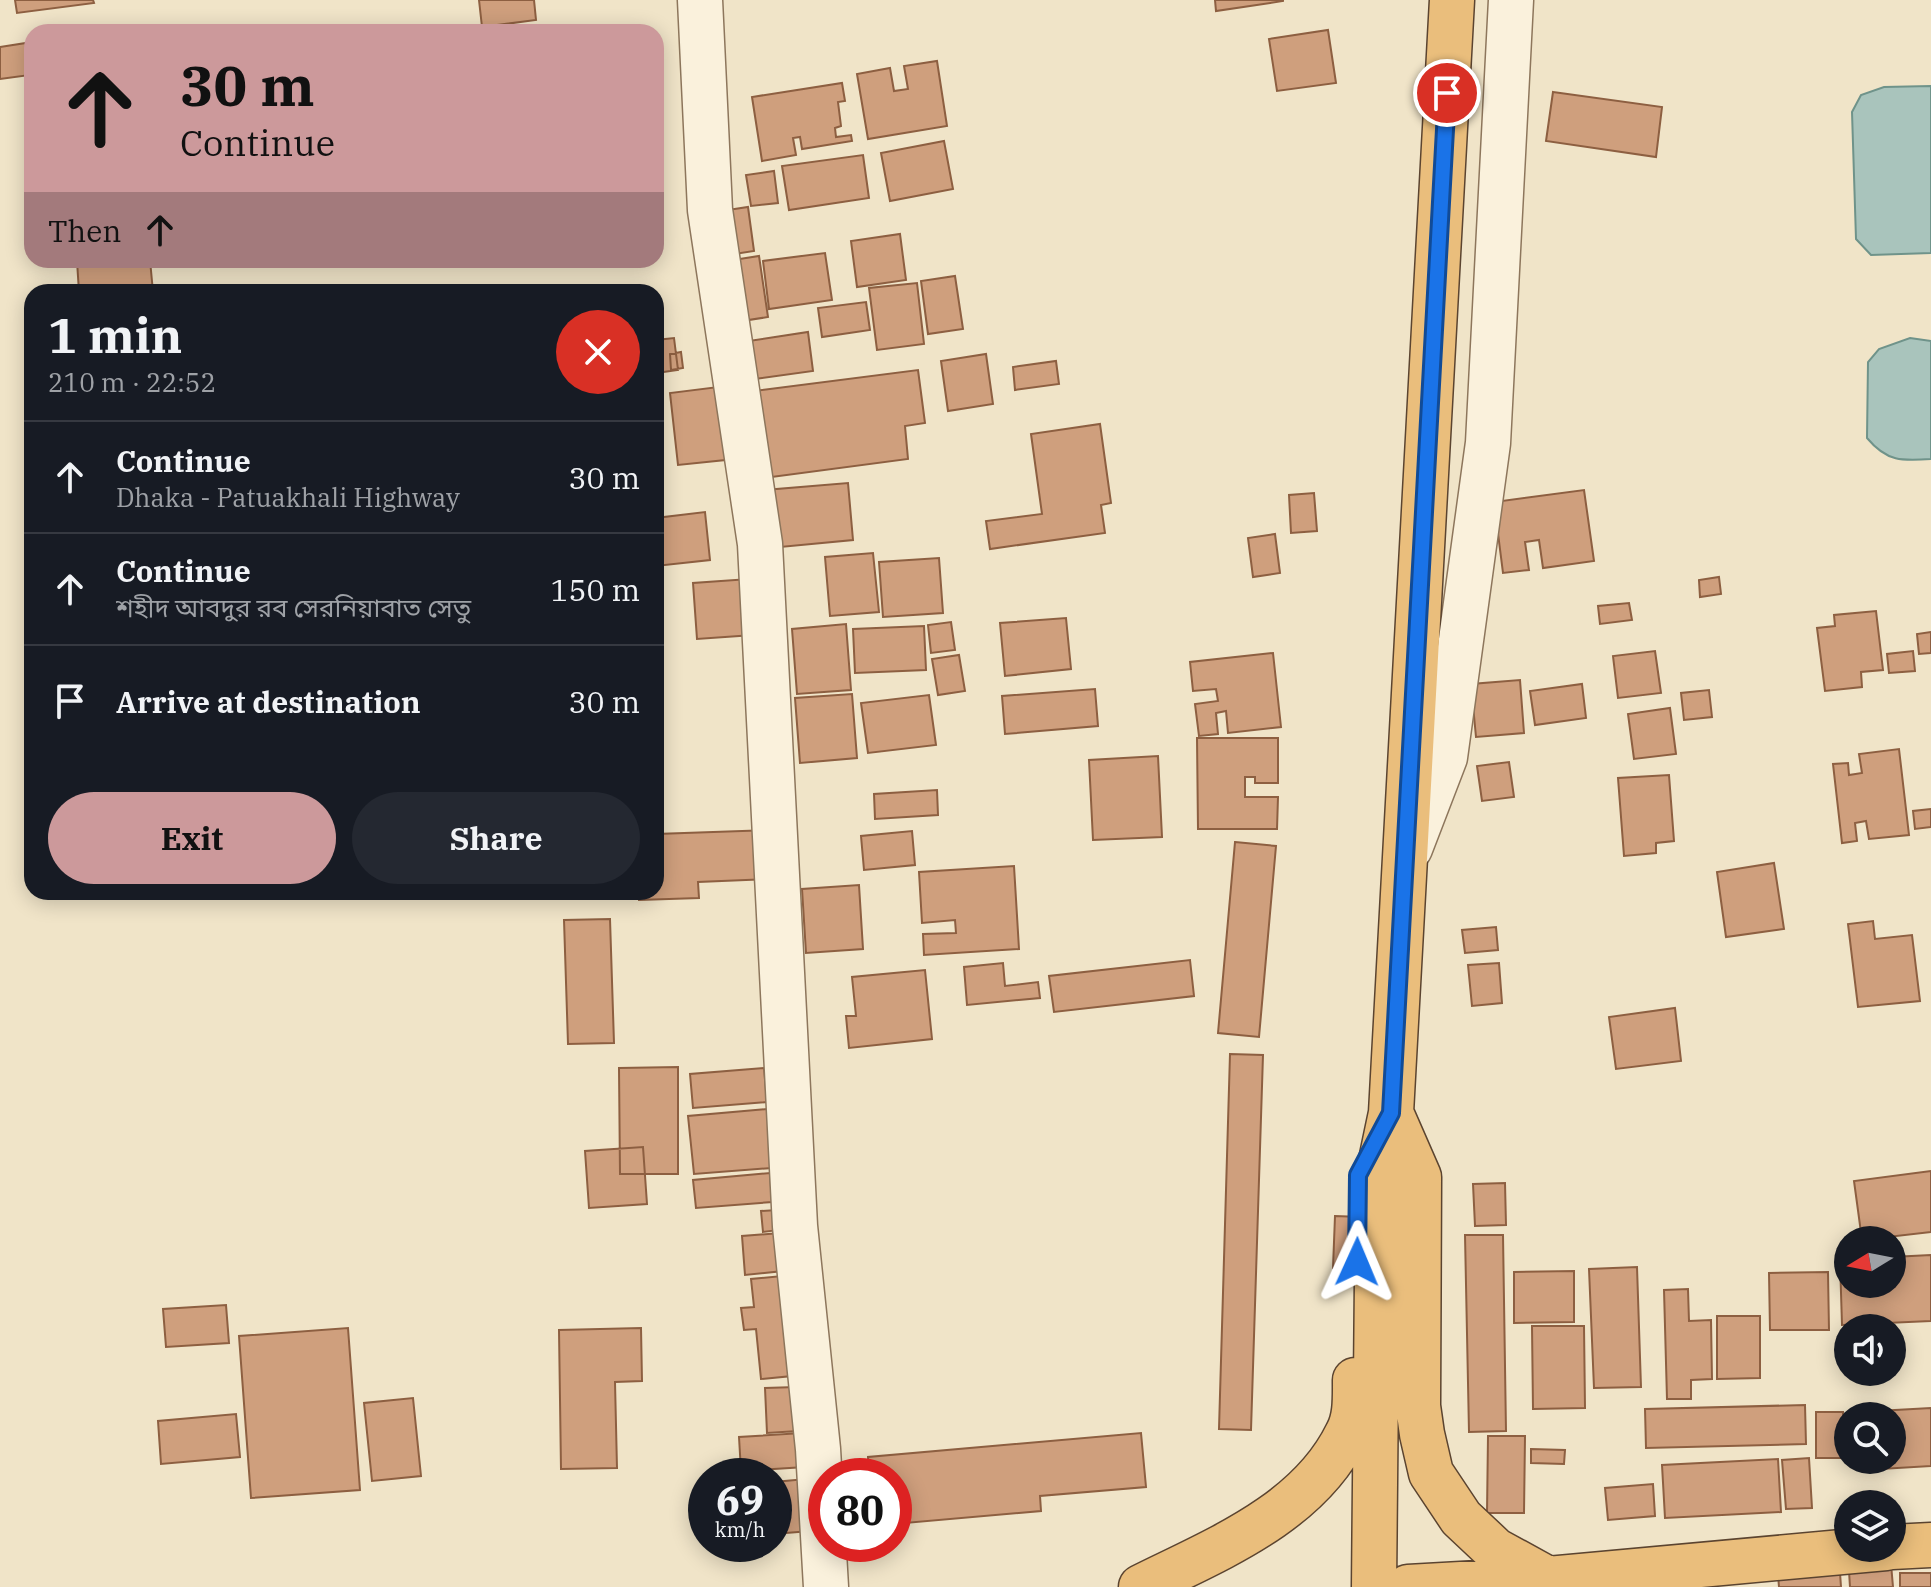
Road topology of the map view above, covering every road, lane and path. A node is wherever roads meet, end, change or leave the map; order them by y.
1 (700, 0) edge
2 (1452, 0) edge
3 (1511, 0) edge
4 (1407, 854) junction
5 (1391, 1113) junction
6 (1931, 1545) edge
7 (1906, 1546) edge
8 (1834, 1553) edge
9 (1548, 1579) junction
10 (826, 1587) edge
11 (1141, 1587) edge
12 (1374, 1587) edge
13 (1399, 1587) edge
14 (1408, 1587) edge

1 - 10 street
2 - 4 highway
3 - 4 street
4 - 5 highway
5 - 9 highway
5 - 11 highway
5 - 12 highway
5 - 13 highway
6 - 7 highway
8 - 9 highway
9 - 14 highway

